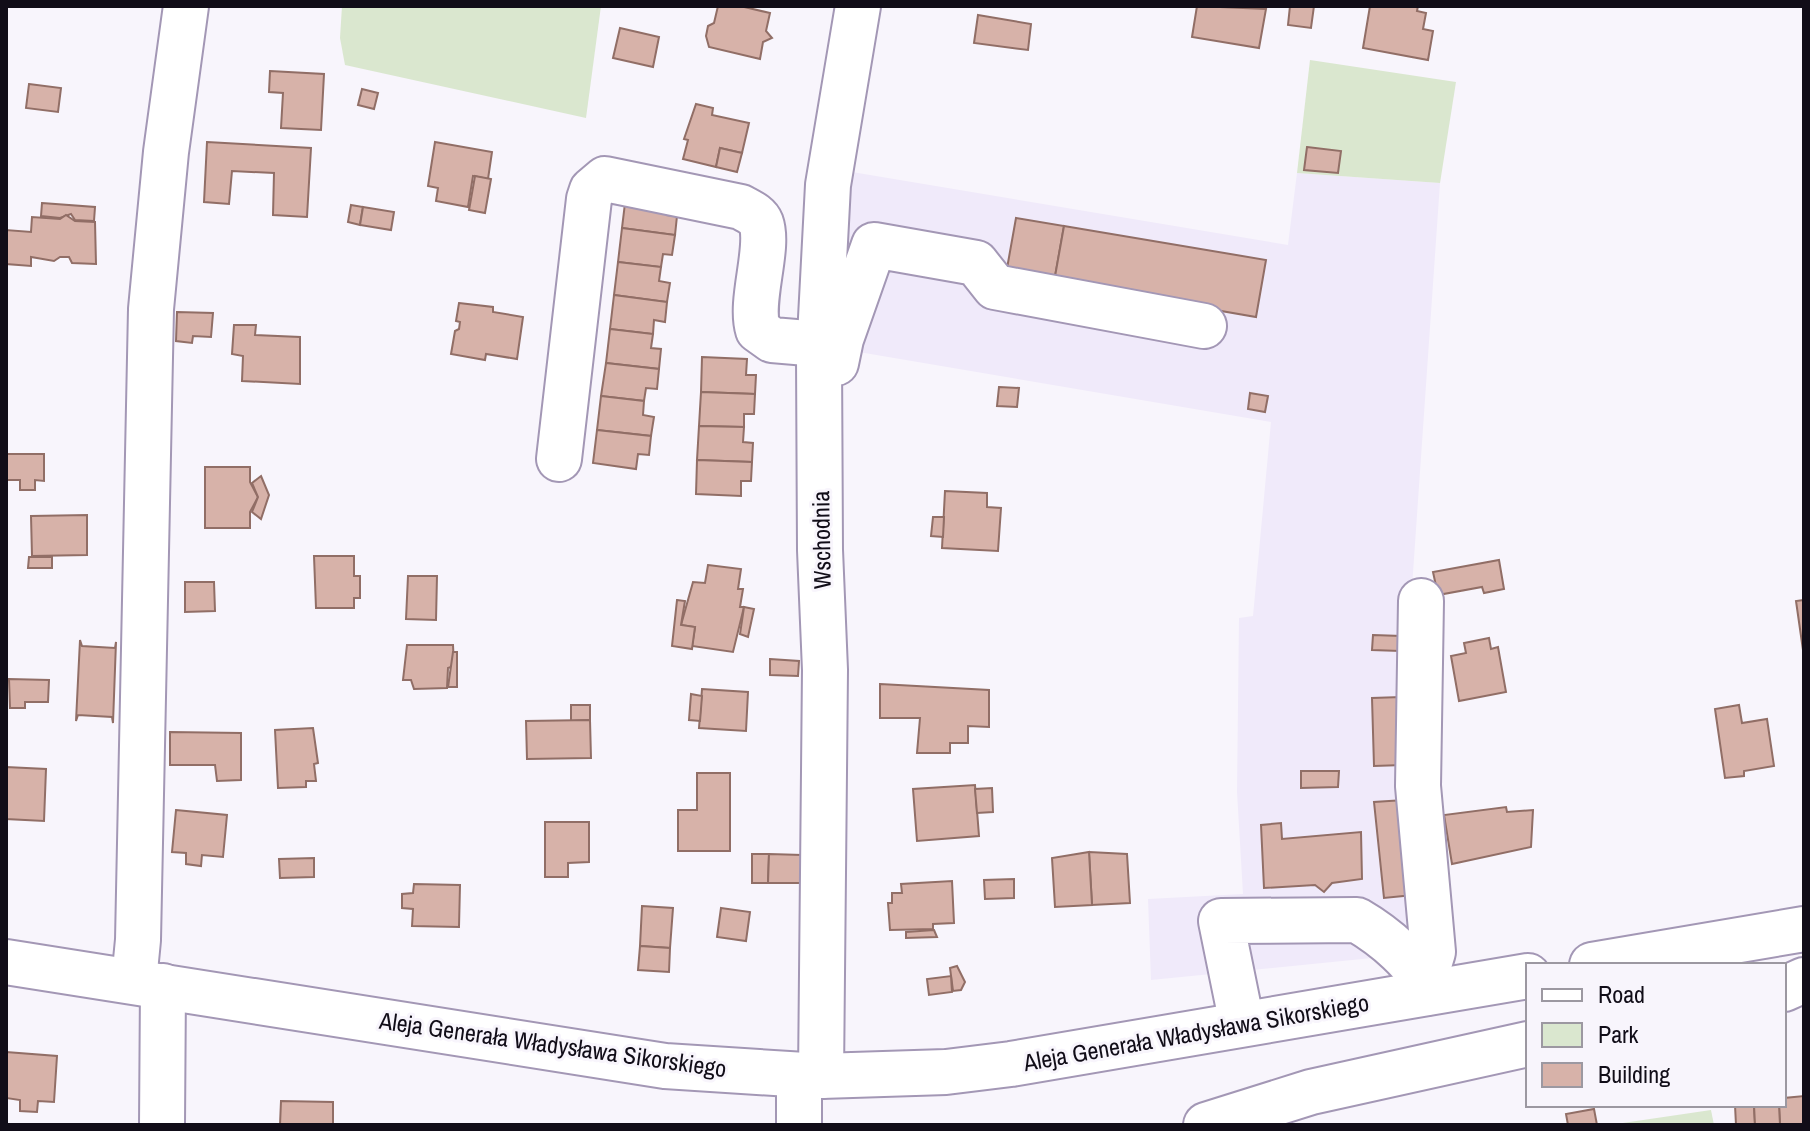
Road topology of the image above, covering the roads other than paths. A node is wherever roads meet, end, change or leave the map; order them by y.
1 (186, 6) edge
2 (858, 6) edge
3 (1204, 326) dead end
4 (819, 344) junction
5 (820, 444) junction
6 (559, 459) dead end
7 (1421, 601) dead end
8 (1804, 929) edge
9 (6, 962) edge
10 (1604, 963) edge
11 (1526, 976) edge
12 (148, 983) junction
13 (1425, 988) junction
14 (1242, 1024) junction
15 (1526, 1044) edge
16 (810, 1076) junction
17 (162, 1125) edge
18 (799, 1125) edge
19 (1206, 1125) edge

1 - 12 street
2 - 4 street, Wschodnia
3 - 5 street
4 - 5 street, Wschodnia
4 - 6 street
5 - 16 street, Wschodnia
7 - 13 street
8 - 10 street
9 - 12 street, Aleja Generała Władysława Sikorskiego
11 - 13 street, Aleja Generała Władysława Sikorskiego
12 - 16 street, Aleja Generała Władysława Sikorskiego
12 - 17 street
13 - 14 street, Aleja Generała Władysława Sikorskiego
13 - 14 street
14 - 16 street, Aleja Generała Władysława Sikorskiego
15 - 19 street
16 - 18 street, Wschodnia

